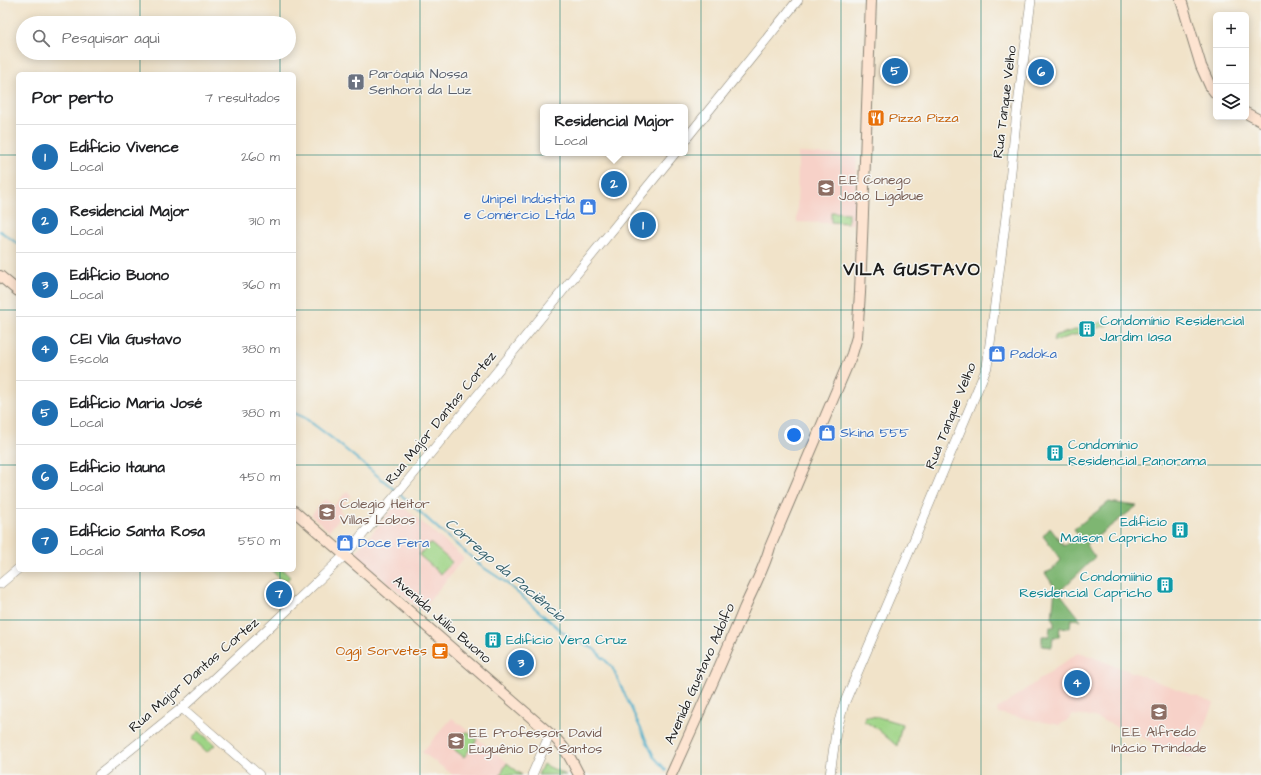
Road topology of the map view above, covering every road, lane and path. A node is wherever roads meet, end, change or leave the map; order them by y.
1 (798, 0) edge
2 (871, 0) edge
3 (1031, 0) edge
4 (1181, 0) edge
5 (1213, 90) edge
6 (1249, 115) edge
7 (1261, 121) edge
8 (688, 136) edge
9 (673, 156) edge
10 (0, 276) edge
11 (16, 289) edge
12 (296, 513) edge
13 (345, 555) junction
14 (16, 571) edge
15 (0, 584) edge
16 (182, 708) junction
17 (550, 734) junction
18 (673, 772) edge
19 (99, 775) edge
20 (259, 775) edge
21 (532, 775) edge
22 (578, 775) edge
23 (830, 775) edge

1 - 8 street
2 - 18 main road, Avenida Gustavo Adolfo
3 - 23 street, Rua Tanque Velho
4 - 5 main road
6 - 7 main road
9 - 13 street, Rua Major Dantas Cortez
10 - 11 main road
12 - 13 main road, Avenida Júlio Buono
13 - 16 street, Rua Major Dantas Cortez
13 - 17 main road, Avenida Júlio Buono
14 - 15 street
16 - 19 street, Rua Major Dantas Cortez
16 - 20 street
17 - 21 street
17 - 22 main road, Avenida Júlio Buono

